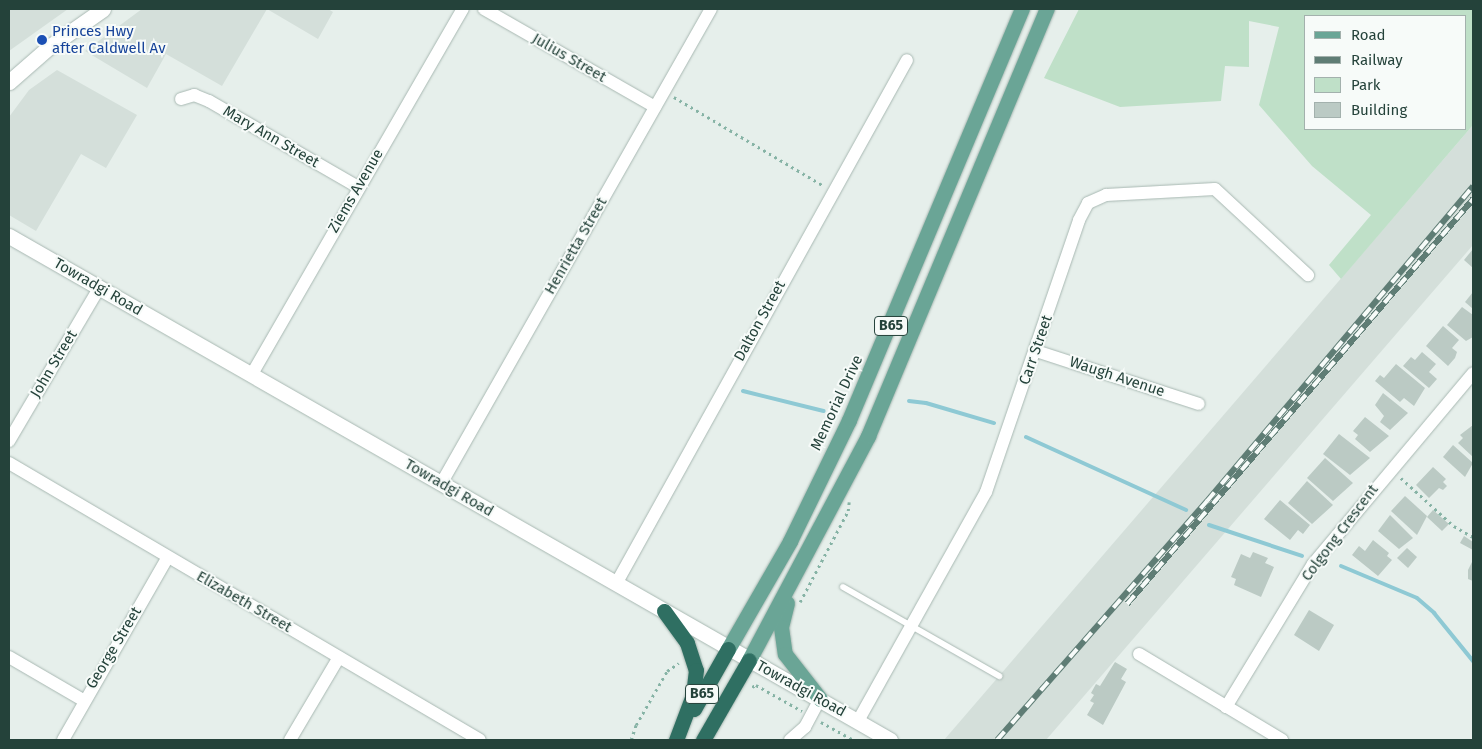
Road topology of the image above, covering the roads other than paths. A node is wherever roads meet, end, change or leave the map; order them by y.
1 (103, 9) edge
2 (463, 9) edge
3 (484, 9) edge
4 (711, 9) edge
5 (1022, 9) edge
6 (1047, 9) edge
7 (906, 60) dead end
8 (9, 82) edge
9 (181, 99) dead end
10 (655, 108) junction
11 (358, 187) junction
12 (9, 236) edge
13 (1308, 275) dead end
14 (99, 288) junction
15 (1036, 351) junction
16 (1473, 373) edge
17 (252, 374) junction
18 (1199, 404) dead end
19 (9, 441) edge
20 (9, 463) edge
21 (441, 484) junction
22 (168, 557) junction
23 (802, 564) junction
24 (616, 584) junction
25 (843, 587) dead end
26 (664, 611) junction
27 (911, 626) junction
28 (728, 648) junction
29 (1138, 654) dead end
30 (9, 656) edge
31 (339, 657) junction
32 (749, 660) junction
33 (999, 676) dead end
34 (84, 700) junction
35 (820, 700) junction
36 (1226, 707) junction
37 (858, 721) junction
38 (63, 740) edge
39 (290, 740) edge
40 (480, 740) edge
41 (676, 740) edge
42 (703, 740) edge
43 (790, 740) edge
44 (890, 740) edge
45 (1282, 740) edge

1 - 8 main road
2 - 11 street, Ziems Avenue
3 - 10 street, Julius Street
4 - 10 street, Henrietta Street
5 - 28 main road, Memorial Drive / B65
6 - 23 main road, B65
7 - 24 street, Dalton Street
9 - 11 street, Mary Ann Street
10 - 21 street, Henrietta Street
11 - 17 street, Ziems Avenue
12 - 14 main road, Towradgi Road
13 - 15 street, Carr Street
14 - 17 main road, Towradgi Road
14 - 19 street, John Street
15 - 18 street, Waugh Avenue
15 - 27 street, Carr Street
16 - 36 street, Colgong Crescent
17 - 21 main road, Towradgi Road
20 - 22 street, Elizabeth Street
21 - 24 main road, Towradgi Road
22 - 31 street, Elizabeth Street
22 - 34 street, George Street
23 - 32 main road, B65
23 - 35 main road
24 - 26 main road, Towradgi Road
25 - 27 lane
26 - 28 main road, Towradgi Road
26 - 41 highway
27 - 33 lane
27 - 37 street, Carr Street
28 - 32 main road, Towradgi Road
28 - 41 highway, Memorial Drive / B65
29 - 36 street
30 - 34 street
31 - 39 street
31 - 40 street, Elizabeth Street
32 - 35 main road, Towradgi Road
32 - 42 highway, B65
34 - 38 street, George Street
35 - 37 main road, Towradgi Road
35 - 43 street
36 - 45 street
37 - 44 main road, Towradgi Road

